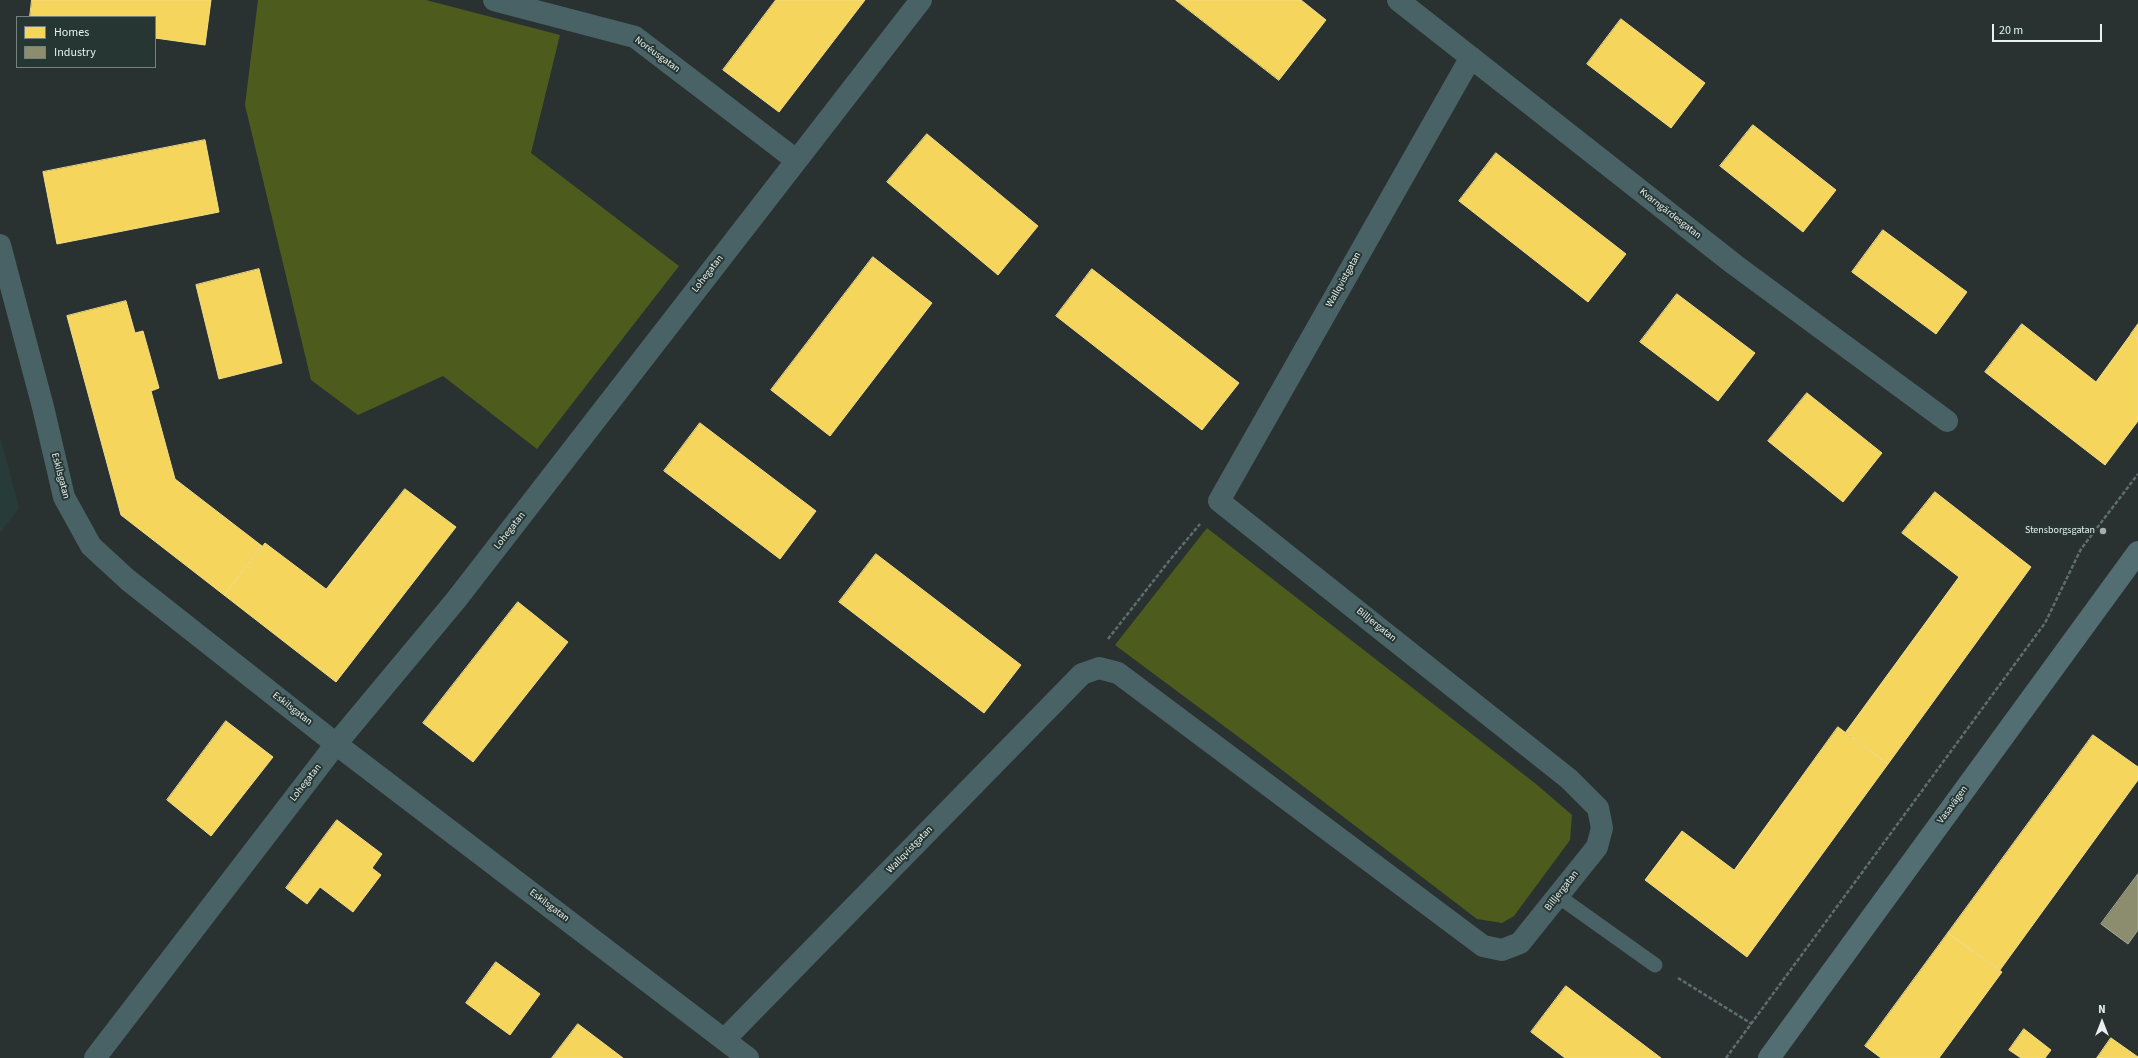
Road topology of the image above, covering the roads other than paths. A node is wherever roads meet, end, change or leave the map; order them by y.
1 (494, 0) edge
2 (921, 0) edge
3 (1398, 0) edge
4 (1470, 57) junction
5 (796, 160) junction
6 (0, 244) edge
7 (1947, 421) dead end
8 (1221, 502) joint
9 (2138, 552) edge
10 (1091, 671) joint
11 (336, 744) junction
12 (1558, 896) junction
13 (1655, 965) road end
14 (724, 1040) junction
15 (94, 1058) edge
16 (748, 1058) edge
17 (1769, 1058) edge

1 - 5 street, Noréusgatan
2 - 5 street, Lohegatan
3 - 4 street, Kvarngärdesgatan
4 - 7 street, Kvarngärdesgatan
4 - 8 street, Wallqvistgatan
5 - 11 street, Lohegatan
6 - 11 street, Eskilsgatan
8 - 12 street, Billjergatan
9 - 17 main road, Vasavägen
10 - 12 street, Billjergatan
10 - 14 street, Wallqvistgatan
11 - 14 street, Eskilsgatan
11 - 15 street, Lohegatan
12 - 13 lane
14 - 16 street, Eskilsgatan

